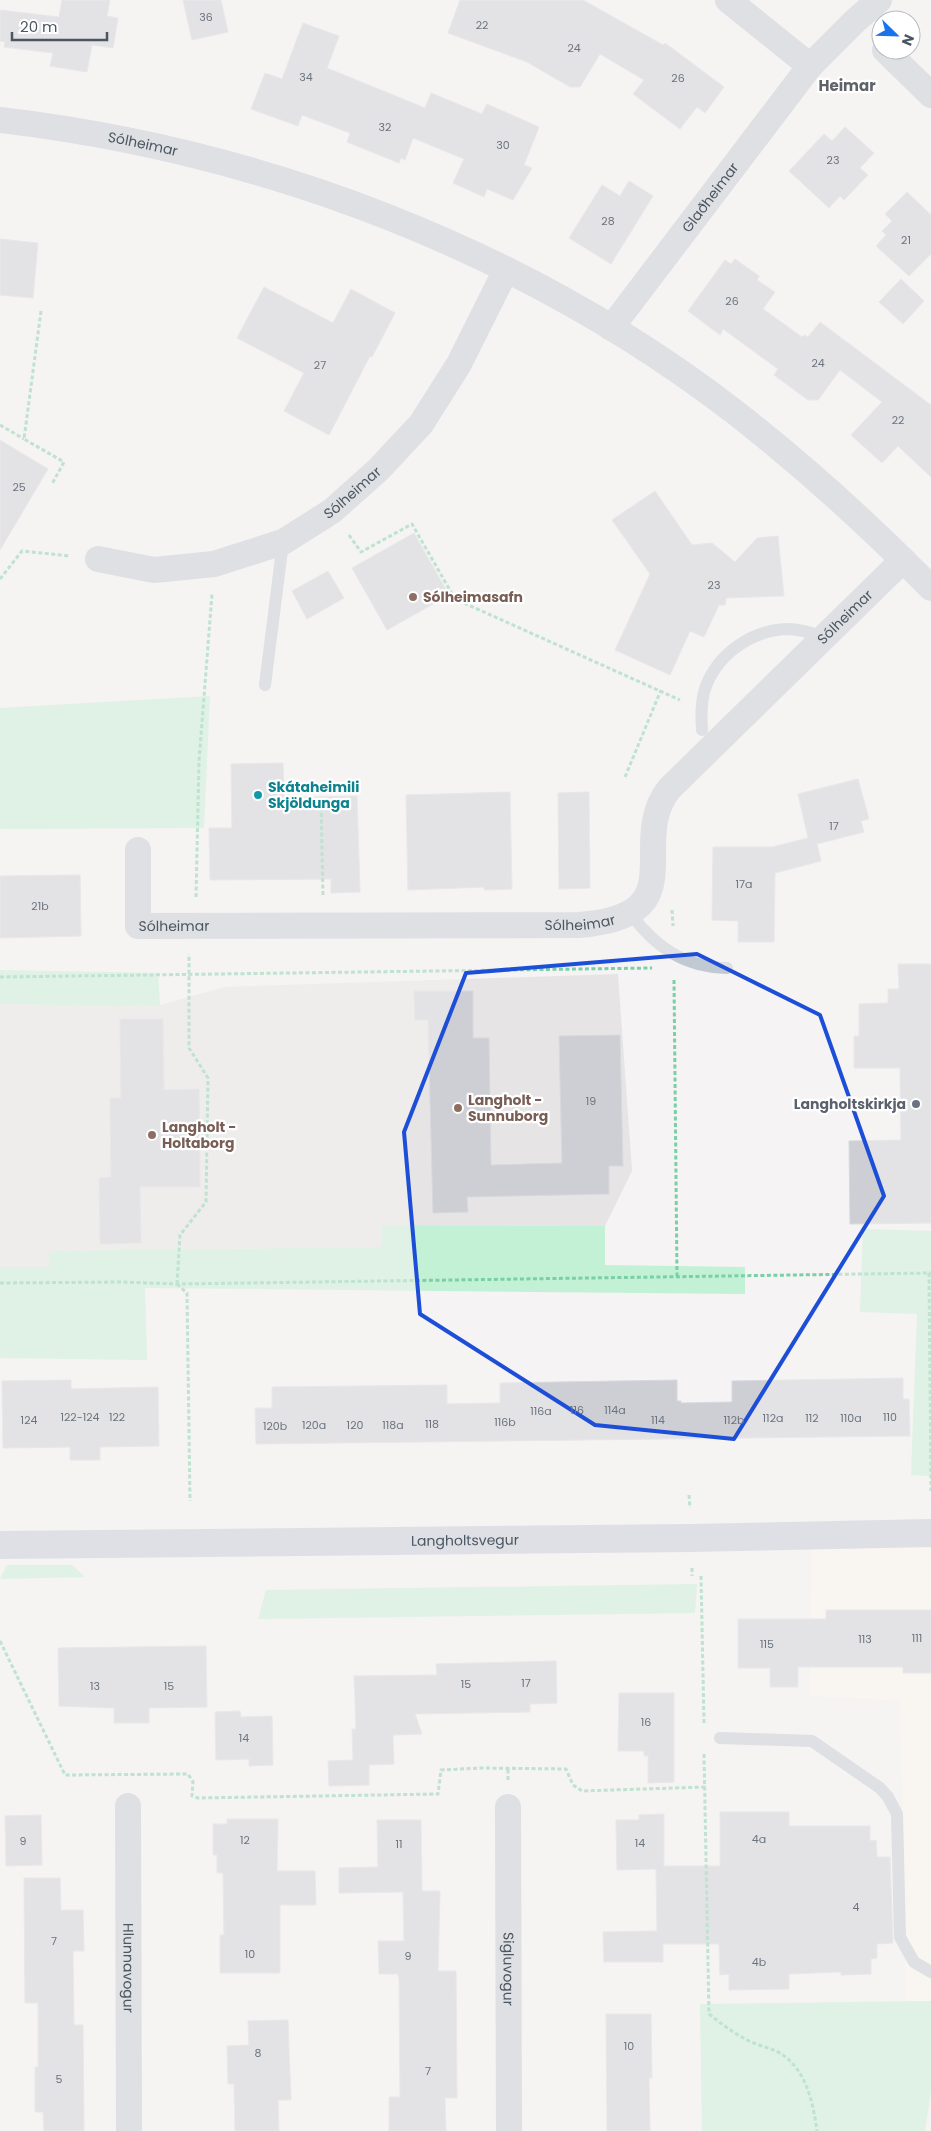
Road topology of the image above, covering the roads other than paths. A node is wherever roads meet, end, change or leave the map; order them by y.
1 (728, 0) edge
2 (879, 0) edge
3 (854, 21) junction
4 (871, 37) edge
5 (895, 60) edge
6 (810, 66) junction
7 (931, 95) edge
8 (0, 120) edge
9 (506, 270) junction
10 (611, 328) junction
11 (283, 542) junction
12 (98, 559) road end
13 (903, 560) junction
14 (931, 588) edge
15 (824, 637) junction
16 (265, 685) dead end
17 (702, 730) dead end
18 (138, 850) dead end
19 (630, 913) junction
20 (727, 968) dead end
21 (931, 1533) edge
22 (0, 1546) edge
23 (720, 1738) dead end
24 (128, 1806) dead end
25 (508, 1807) dead end
26 (931, 1972) edge
27 (129, 2131) edge
28 (510, 2131) edge

1 - 6 street
2 - 3 street, Glaðheimar
3 - 4 street
3 - 6 street, Glaðheimar
5 - 7 street
6 - 10 street, Glaðheimar
8 - 9 street, Sólheimar
9 - 10 street, Sólheimar
9 - 11 street, Sólheimar
10 - 13 street, Sólheimar
11 - 12 street, Sólheimar
11 - 16 lane
13 - 14 street, Sólheimar
13 - 15 street, Sólheimar
15 - 17 lane
15 - 19 street, Sólheimar
18 - 19 street, Sólheimar
19 - 20 lane
21 - 22 street, Langholtsvegur
23 - 26 lane
24 - 27 street, Hlunnavogur
25 - 28 street, Sigluvogur

